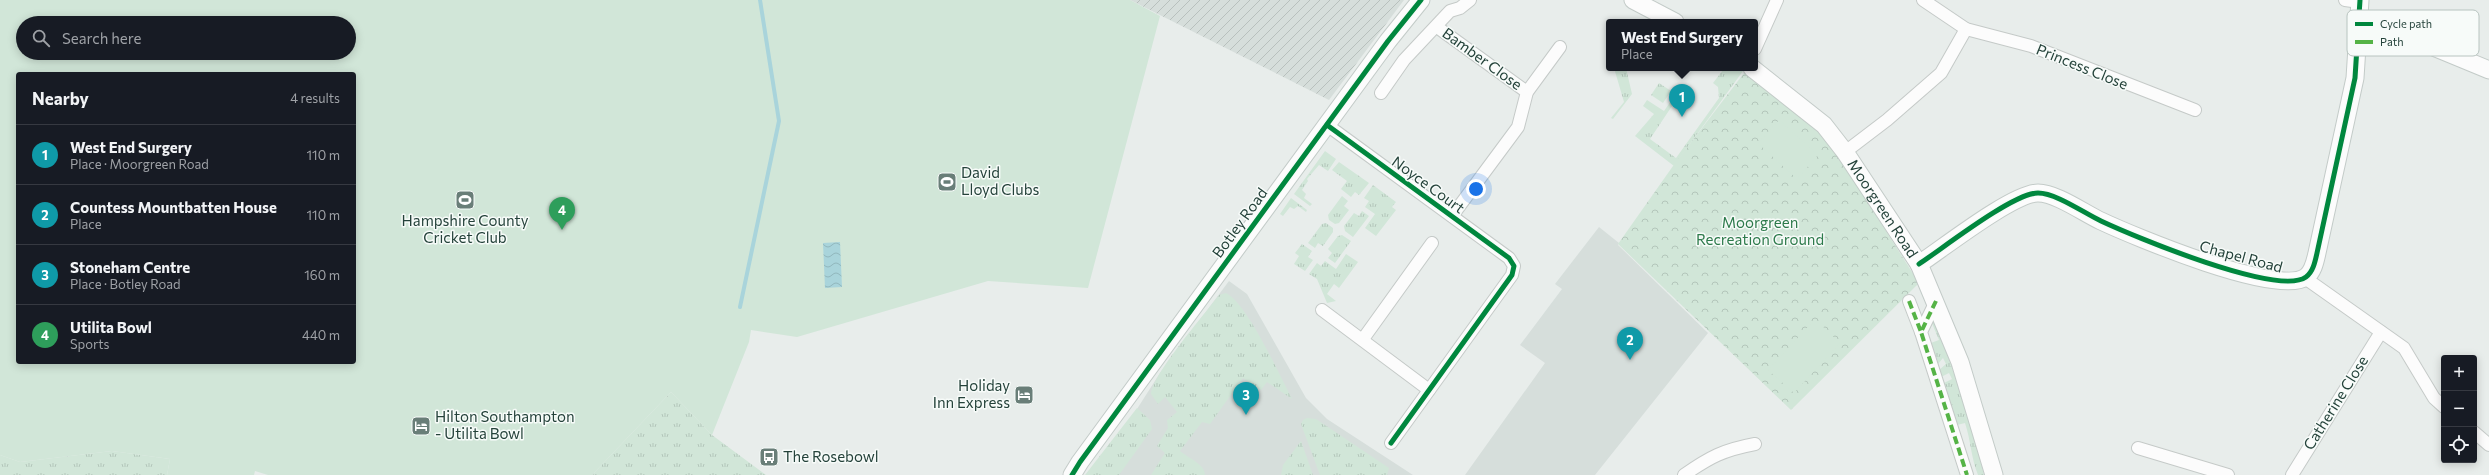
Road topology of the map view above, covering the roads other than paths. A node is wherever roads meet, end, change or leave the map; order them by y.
1 (1421, 0) edge
2 (1470, 0) edge
3 (1633, 0) edge
4 (1777, 0) edge
5 (1923, 0) edge
6 (1669, 19) edge
7 (1437, 27) junction
8 (1966, 29) junction
9 (1758, 42) edge
10 (1560, 47) dead end
11 (2357, 56) edge
12 (2455, 56) edge
13 (2489, 70) edge
14 (1756, 71) edge
15 (1527, 92) junction
16 (1381, 93) dead end
17 (2195, 110) dead end
18 (1327, 125) junction
19 (1845, 152) junction
20 (1452, 216) junction
21 (1432, 243) dead end
22 (1919, 264) junction
23 (2305, 278) junction
24 (1909, 301) dead end
25 (1936, 301) junction
26 (1322, 310) dead end
27 (1921, 332) junction
28 (2381, 332) junction
29 (1363, 339) junction
30 (1429, 390) junction
31 (2441, 404) edge
32 (2477, 435) edge
33 (1391, 443) dead end
34 (1755, 444) dead end
35 (2489, 445) edge
36 (2138, 448) dead end
37 (1076, 468) edge
38 (1064, 475) edge
39 (1684, 475) edge
40 (1967, 475) edge
41 (1994, 475) edge
42 (2228, 475) edge
43 (2292, 475) edge

1 - 18 street, Botley Road
2 - 7 street, Bamber Close
3 - 6 street
4 - 9 street
5 - 8 street, Princess Close
7 - 15 street, Bamber Close
7 - 16 street, Bamber Close
8 - 17 street, Princess Close
8 - 19 street
10 - 15 street, Bamber Close
11 - 23 street
12 - 13 street
14 - 19 street, Moorgreen Road
15 - 20 street, Bamber Close
18 - 20 street, Noyce Court
18 - 37 street, Botley Road
19 - 22 street, Moorgreen Road
20 - 30 street, Noyce Court
21 - 29 street
22 - 23 street, Chapel Road
22 - 25 street, Moorgreen Road
23 - 28 street
24 - 27 street
25 - 27 street
25 - 41 street, Moorgreen Road
26 - 29 street
27 - 40 street
28 - 31 street
28 - 43 street, Catherine Close
29 - 30 street
30 - 33 street
32 - 35 street
34 - 39 street
36 - 42 street
37 - 38 street, Botley Road

